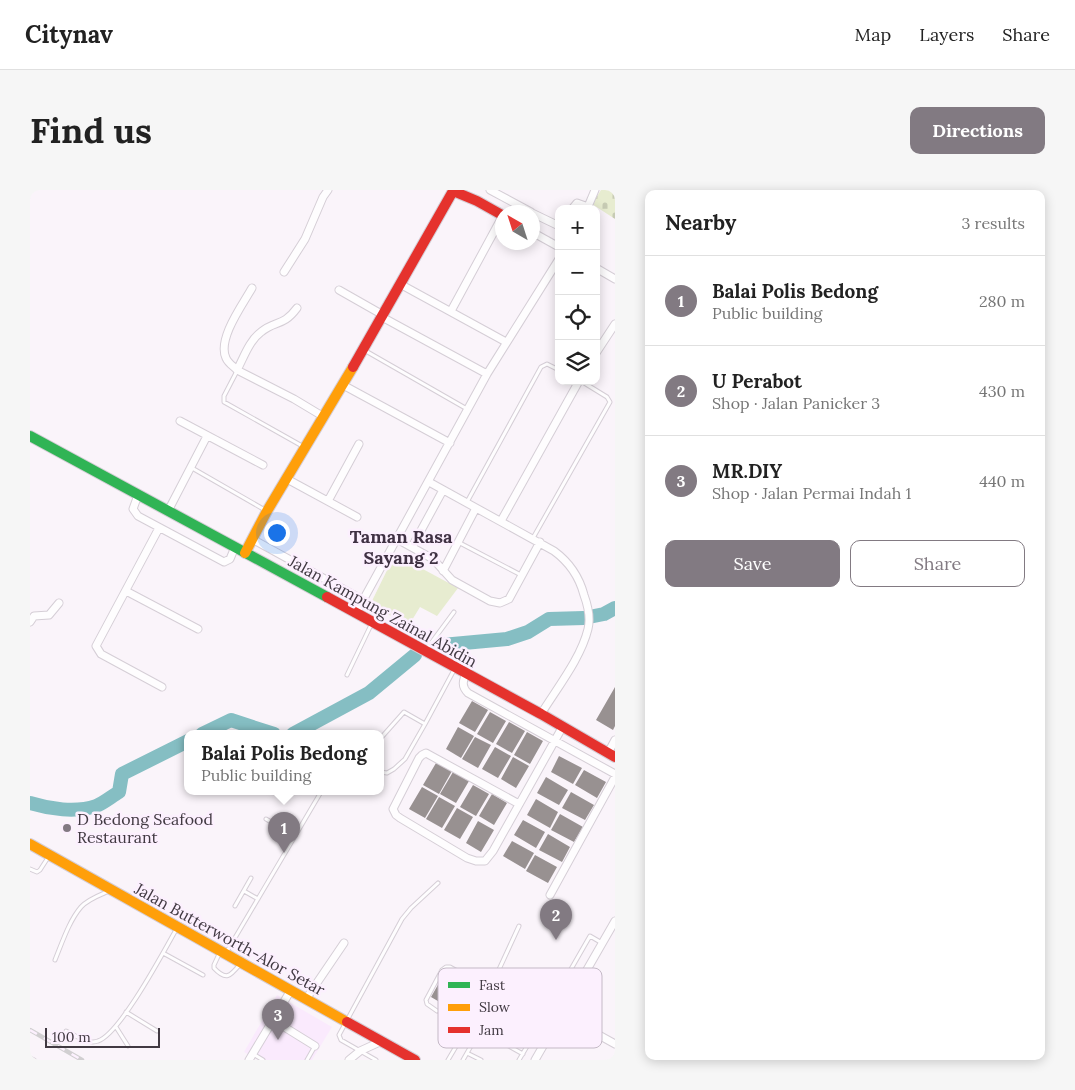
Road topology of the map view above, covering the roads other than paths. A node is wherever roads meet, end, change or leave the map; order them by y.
1 (328, 190) edge
2 (451, 190) edge
3 (490, 190) edge
4 (595, 190) edge
5 (517, 205) edge
6 (588, 205) edge
7 (495, 212) edge
8 (540, 217) edge
9 (555, 224) edge
10 (495, 229) edge
11 (540, 236) edge
12 (555, 245) edge
13 (555, 266) edge
14 (600, 270) edge
15 (284, 272) dead end
16 (615, 279) edge
17 (400, 284) junction
18 (252, 288) dead end
19 (339, 290) dead end
20 (297, 308) dead end
21 (451, 311) junction
22 (382, 316) junction
23 (615, 324) edge
24 (506, 342) junction
25 (600, 347) edge
26 (363, 350) junction
27 (555, 368) edge
28 (237, 370) junction
29 (487, 374) junction
30 (343, 385) junction
31 (578, 385) edge
32 (587, 385) edge
33 (468, 409) junction
34 (324, 417) junction
35 (180, 421) dead end
36 (30, 436) edge
37 (207, 436) junction
38 (450, 443) junction
39 (359, 444) dead end
40 (305, 447) junction
41 (263, 465) dead end
42 (190, 467) junction
43 (287, 479) junction
44 (429, 482) junction
45 (443, 490) junction
46 (138, 495) junction
47 (328, 501) junction
48 (467, 503) junction
49 (476, 508) junction
50 (168, 511) junction
51 (267, 511) junction
52 (356, 517) dead end
53 (501, 521) junction
54 (160, 528) junction
55 (533, 538) junction
56 (252, 539) junction
57 (397, 539) junction
58 (458, 542) junction
59 (540, 542) junction
60 (235, 547) junction
61 (412, 547) junction
62 (245, 553) junction
63 (443, 571) junction
64 (522, 576) junction
65 (126, 591) junction
66 (363, 600) junction
67 (58, 603) dead end
68 (454, 612) dead end
69 (356, 613) junction
70 (30, 622) edge
71 (373, 622) junction
72 (198, 629) dead end
73 (426, 651) junction
74 (456, 667) junction
75 (466, 673) junction
76 (348, 675) dead end
77 (162, 687) dead end
78 (541, 714) junction
79 (426, 724) junction
80 (563, 726) junction
81 (384, 734) edge
82 (615, 740) edge
83 (554, 741) junction
84 (611, 755) edge
85 (384, 772) edge
86 (615, 776) edge
87 (319, 795) edge
88 (519, 804) junction
89 (266, 819) dead end
90 (295, 836) junction
91 (30, 844) edge
92 (49, 855) junction
93 (30, 869) edge
94 (251, 878) dead end
95 (438, 883) dead end
96 (111, 890) junction
97 (244, 891) junction
98 (550, 895) dead end
99 (258, 899) junction
100 (235, 906) dead end
101 (615, 921) edge
102 (519, 926) dead end
103 (178, 927) junction
104 (344, 943) dead end
105 (602, 943) junction
106 (162, 953) junction
107 (223, 953) junction
108 (54, 960) dead end
109 (241, 963) junction
110 (500, 968) edge
111 (572, 968) edge
112 (588, 968) edge
113 (203, 975) dead end
114 (438, 978) edge
115 (291, 990) junction
116 (306, 999) junction
117 (437, 1011) dead end
118 (126, 1012) junction
119 (273, 1020) junction
120 (346, 1022) junction
121 (116, 1027) junction
122 (66, 1031) dead end
123 (157, 1031) dead end
124 (602, 1037) edge
125 (382, 1042) junction
126 (615, 1044) edge
127 (128, 1046) dead end
128 (315, 1046) joint
129 (455, 1048) edge
130 (470, 1048) edge
131 (512, 1048) edge
132 (526, 1048) edge
133 (542, 1048) edge
134 (360, 1051) junction
135 (467, 1053) junction
136 (523, 1054) junction
137 (251, 1057) edge
138 (30, 1058) edge
139 (34, 1060) edge
140 (263, 1060) edge
141 (307, 1060) edge
142 (349, 1060) edge
143 (376, 1060) edge
144 (415, 1060) edge
145 (448, 1060) edge
146 (463, 1060) edge
147 (481, 1060) edge
148 (519, 1060) edge
149 (535, 1060) edge

1 - 15 street
2 - 7 street
2 - 17 street
3 - 5 street
4 - 6 street
8 - 9 street
10 - 21 street
11 - 12 street
13 - 24 street
14 - 16 street
17 - 21 street
17 - 22 street
18 - 28 street
19 - 22 street
20 - 28 street
21 - 24 street
22 - 26 street
22 - 29 street
23 - 25 street
24 - 29 street
26 - 30 street
26 - 33 lane
27 - 48 lane
28 - 34 street
28 - 40 lane
29 - 33 street
30 - 34 street
30 - 38 street
31 - 53 street
32 - 55 lane
33 - 38 street
34 - 40 street
35 - 37 street
36 - 46 street, Jalan Kampung Zainal Abidin
37 - 41 street
37 - 42 street
38 - 44 street
39 - 47 street
40 - 43 street
42 - 50 street
42 - 51 lane
43 - 47 street
43 - 51 street
44 - 45 street
44 - 57 street
45 - 48 street
45 - 61 street
46 - 50 street, Jalan Kampung Zainal Abidin
46 - 54 street
47 - 52 street
48 - 49 street
49 - 53 street
49 - 58 street
50 - 60 street, Jalan Kampung Zainal Abidin
51 - 56 street
53 - 55 street
54 - 60 street
54 - 65 street
55 - 59 street
56 - 62 street
56 - 66 street
57 - 61 street
57 - 66 street
58 - 63 street
58 - 64 lane
59 - 64 street
59 - 78 street
60 - 62 street, Jalan Kampung Zainal Abidin
61 - 63 street
62 - 69 street, Jalan Kampung Zainal Abidin
63 - 64 street
65 - 72 street
65 - 77 street
66 - 69 street
67 - 70 street
68 - 73 lane
69 - 71 street, Jalan Kampung Zainal Abidin
71 - 73 street, Jalan Kampung Zainal Abidin
71 - 76 lane
73 - 74 street, Jalan Kampung Zainal Abidin
74 - 75 street, Jalan Kampung Zainal Abidin
74 - 79 lane
75 - 78 street, Jalan Kampung Zainal Abidin
75 - 83 street
78 - 80 street, Jalan Kampung Zainal Abidin
79 - 81 lane
79 - 85 lane
80 - 83 street
80 - 84 street, Jalan Kampung Zainal Abidin
82 - 84 street
83 - 86 street
83 - 88 street
86 - 98 street
87 - 90 lane
88 - 88 street
89 - 90 lane
90 - 99 lane
91 - 92 street, Jalan Butterworth-Alor Setar
92 - 93 lane
92 - 96 street, Jalan Butterworth-Alor Setar
94 - 97 lane
95 - 120 lane
96 - 103 street, Jalan Butterworth-Alor Setar
96 - 108 lane
97 - 99 lane
97 - 100 lane
99 - 107 lane
101 - 105 street
102 - 110 lane
103 - 106 lane
103 - 107 street, Jalan Butterworth-Alor Setar
104 - 116 street
105 - 111 lane
105 - 112 street
106 - 113 lane
106 - 118 lane
107 - 109 street, Jalan Butterworth-Alor Setar
107 - 109 lane
109 - 115 street, Jalan Butterworth-Alor Setar
114 - 117 lane
115 - 116 street, Jalan Butterworth-Alor Setar
115 - 119 street
116 - 120 street, Jalan Butterworth-Alor Setar
118 - 121 lane
118 - 123 lane
119 - 128 street
119 - 137 street
120 - 125 street, Jalan Butterworth-Alor Setar
120 - 134 lane
121 - 122 lane
121 - 127 lane
124 - 126 street
125 - 134 street
125 - 144 street, Jalan Butterworth-Alor Setar
128 - 141 lane
129 - 145 lane
130 - 135 lane
131 - 136 lane
132 - 136 lane
133 - 149 street
134 - 142 street
134 - 143 lane
135 - 146 lane
135 - 147 lane
136 - 148 lane
137 - 140 lane
138 - 139 lane

